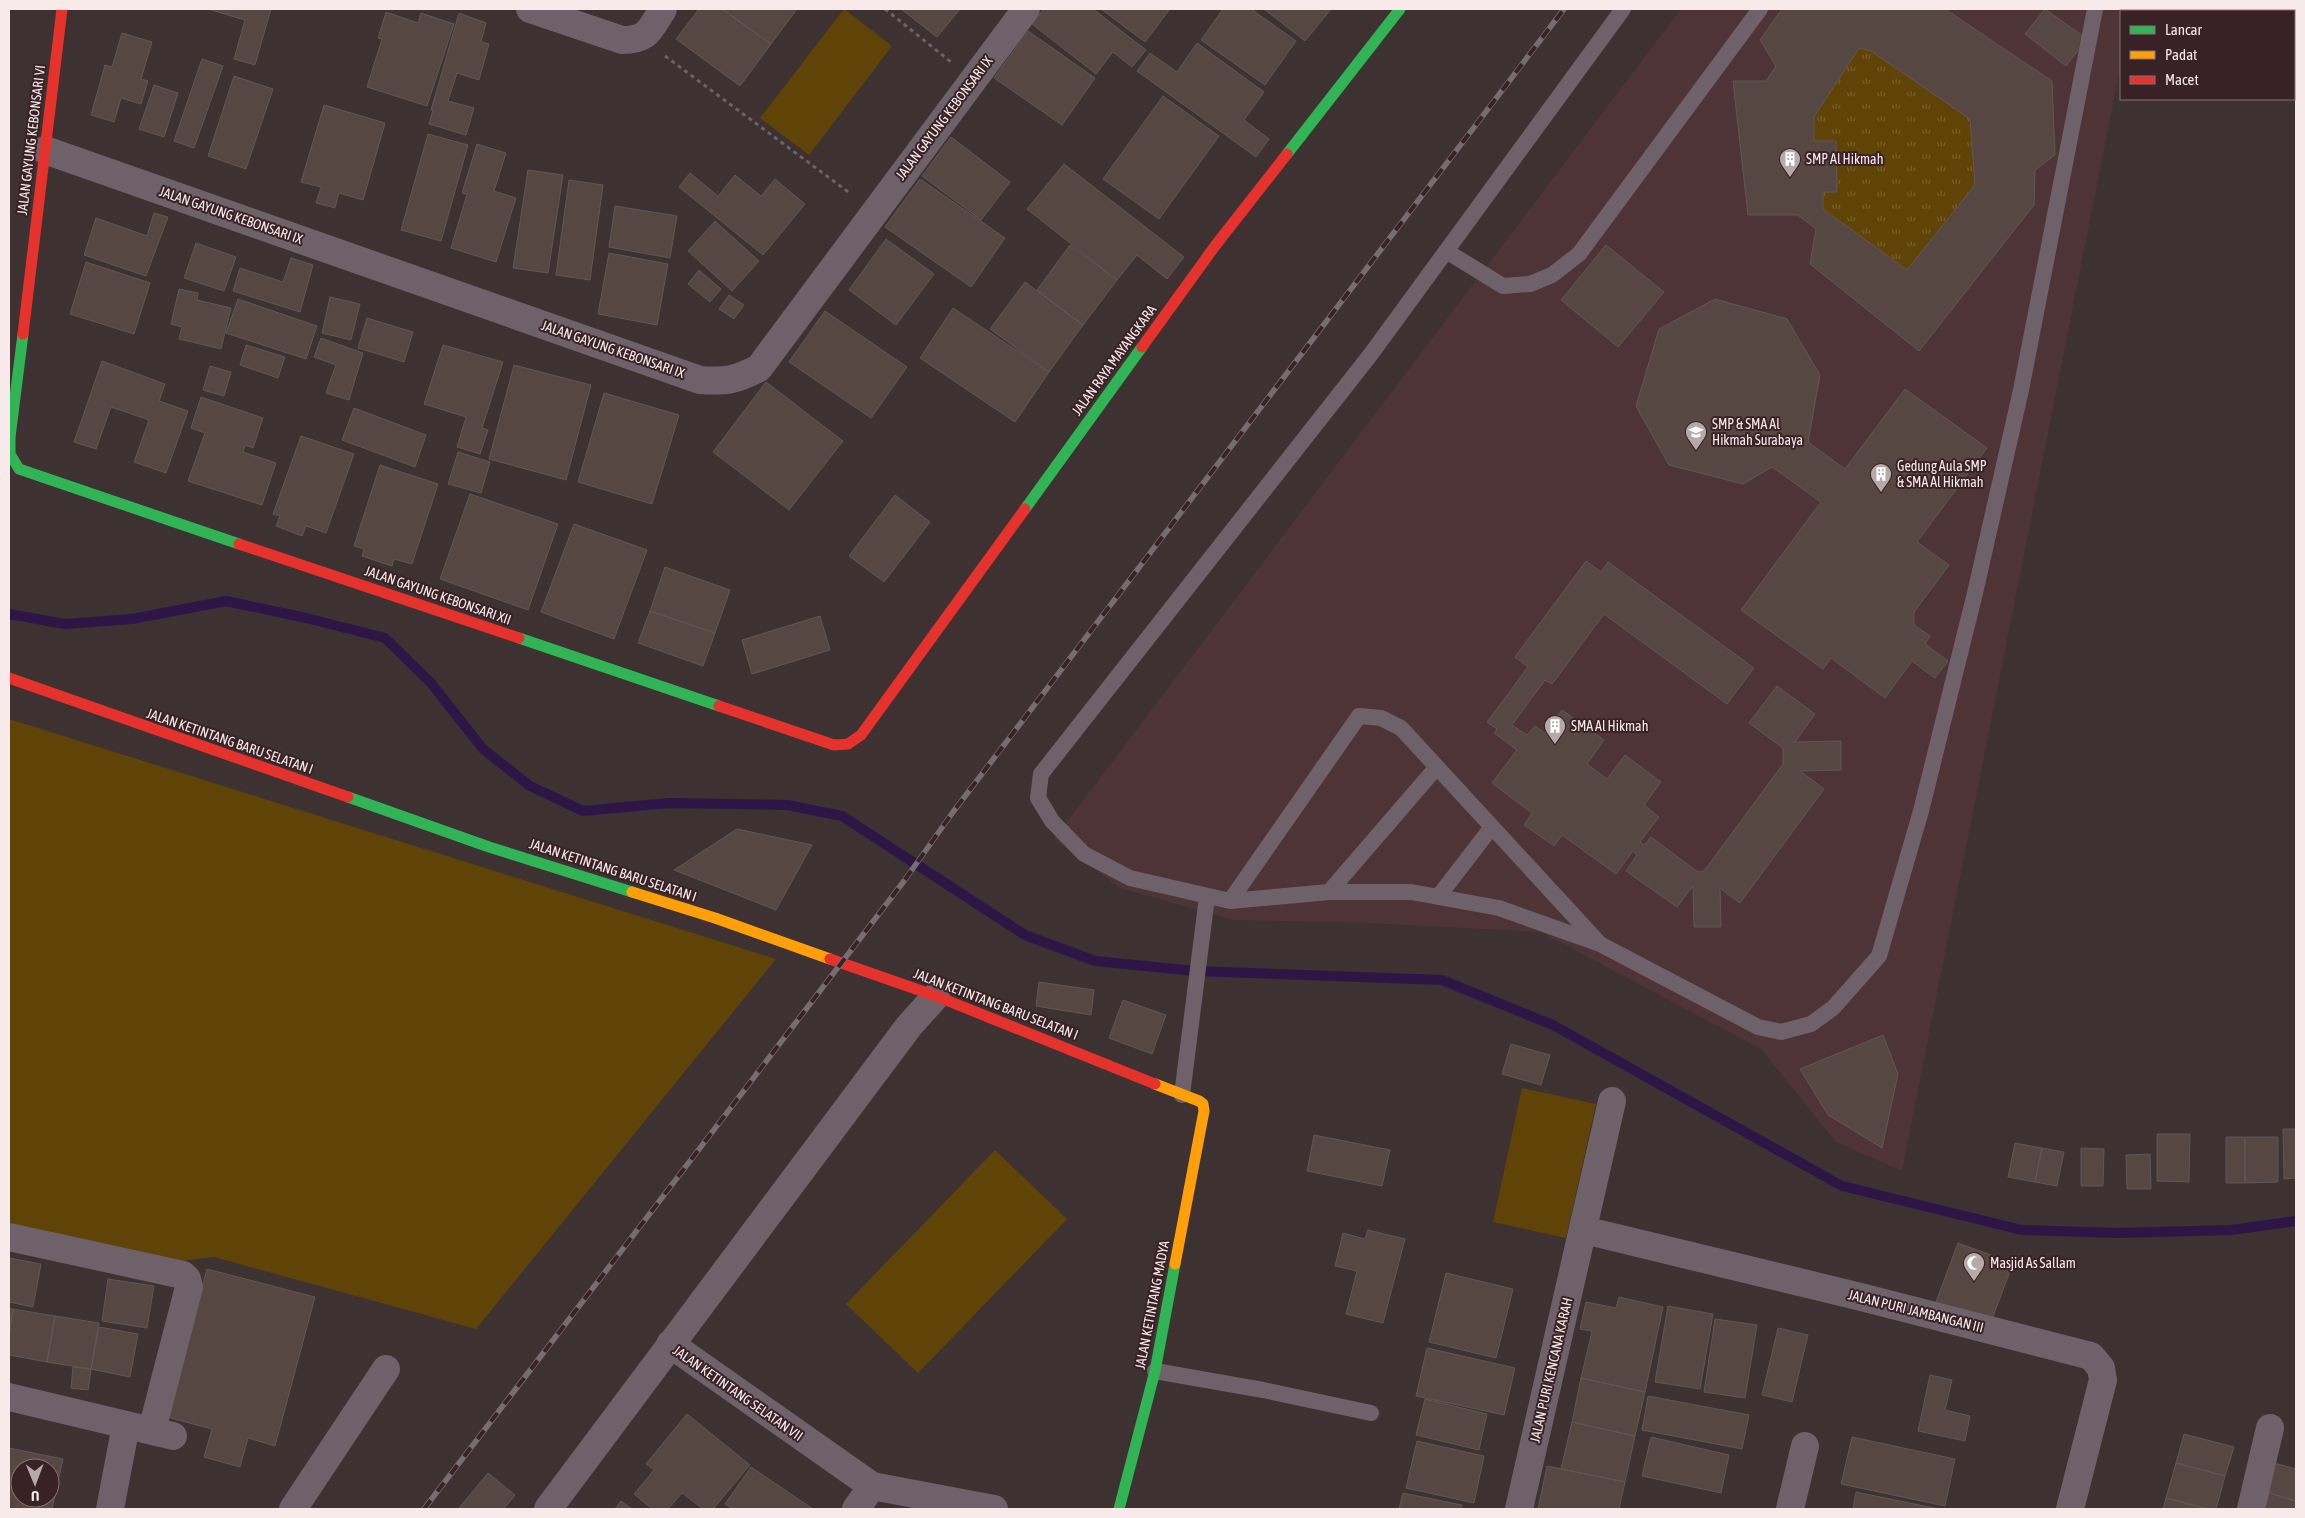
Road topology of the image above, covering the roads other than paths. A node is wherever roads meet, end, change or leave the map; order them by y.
1 (62, 9) edge
2 (530, 9) edge
3 (663, 9) edge
4 (1026, 9) edge
5 (1400, 9) edge
6 (1623, 9) edge
7 (1760, 9) edge
8 (2095, 9) edge
9 (45, 150) junction
10 (1446, 251) junction
11 (10, 454) joint
12 (9, 678) edge
13 (861, 735) joint
14 (1436, 768) junction
15 (1492, 828) junction
16 (1329, 892) junction
17 (1206, 896) junction
18 (1438, 897) junction
19 (1230, 901) junction
20 (1600, 944) junction
21 (936, 996) junction
22 (1182, 1094) junction
23 (1612, 1101) dead end
24 (1203, 1104) joint
25 (1584, 1230) junction
26 (9, 1236) edge
27 (670, 1344) junction
28 (386, 1369) dead end
29 (1155, 1372) junction
30 (9, 1398) edge
31 (1370, 1413) dead end
32 (2270, 1428) dead end
33 (150, 1430) junction
34 (1805, 1446) dead end
35 (883, 1495) edge
36 (110, 1509) edge
37 (292, 1509) edge
38 (548, 1509) edge
39 (856, 1509) edge
40 (994, 1509) edge
41 (1119, 1509) edge
42 (1519, 1509) edge
43 (1790, 1509) edge
44 (2070, 1509) edge
45 (2250, 1509) edge

1 - 9 street, JALAN GAYUNG KEBONSARI VI
2 - 3 street
4 - 9 street, JALAN GAYUNG KEBONSARI IX
5 - 13 street, JALAN RAYA MAYANGKARA
6 - 10 lane
7 - 10 lane
8 - 20 lane
9 - 11 street, JALAN GAYUNG KEBONSARI VI
10 - 17 lane
11 - 13 street, JALAN GAYUNG KEBONSARI XII
12 - 21 street, JALAN KETINTANG BARU SELATAN I
14 - 15 lane
14 - 16 lane
14 - 19 lane
15 - 18 lane
15 - 20 lane
16 - 18 lane
16 - 19 lane
17 - 19 lane
17 - 22 lane
18 - 20 lane
21 - 22 street, JALAN KETINTANG BARU SELATAN I
21 - 27 street
22 - 24 street, JALAN KETINTANG BARU SELATAN I
23 - 25 street, JALAN PURI KENCANA KARAH
24 - 29 street, JALAN KETINTANG MADYA
25 - 42 street, JALAN PURI KENCANA KARAH
25 - 44 street, JALAN PURI JAMBANGAN III
26 - 33 street
27 - 35 street, JALAN KETINTANG SELATAN VII
27 - 38 street, JALAN KETINTANG SELATAN VII
28 - 37 street
29 - 31 lane
29 - 41 street, JALAN KETINTANG MADYA
30 - 33 street
32 - 45 street
33 - 36 street
34 - 43 street
35 - 39 street
35 - 40 street, JALAN KETINTANG SELATAN VII

